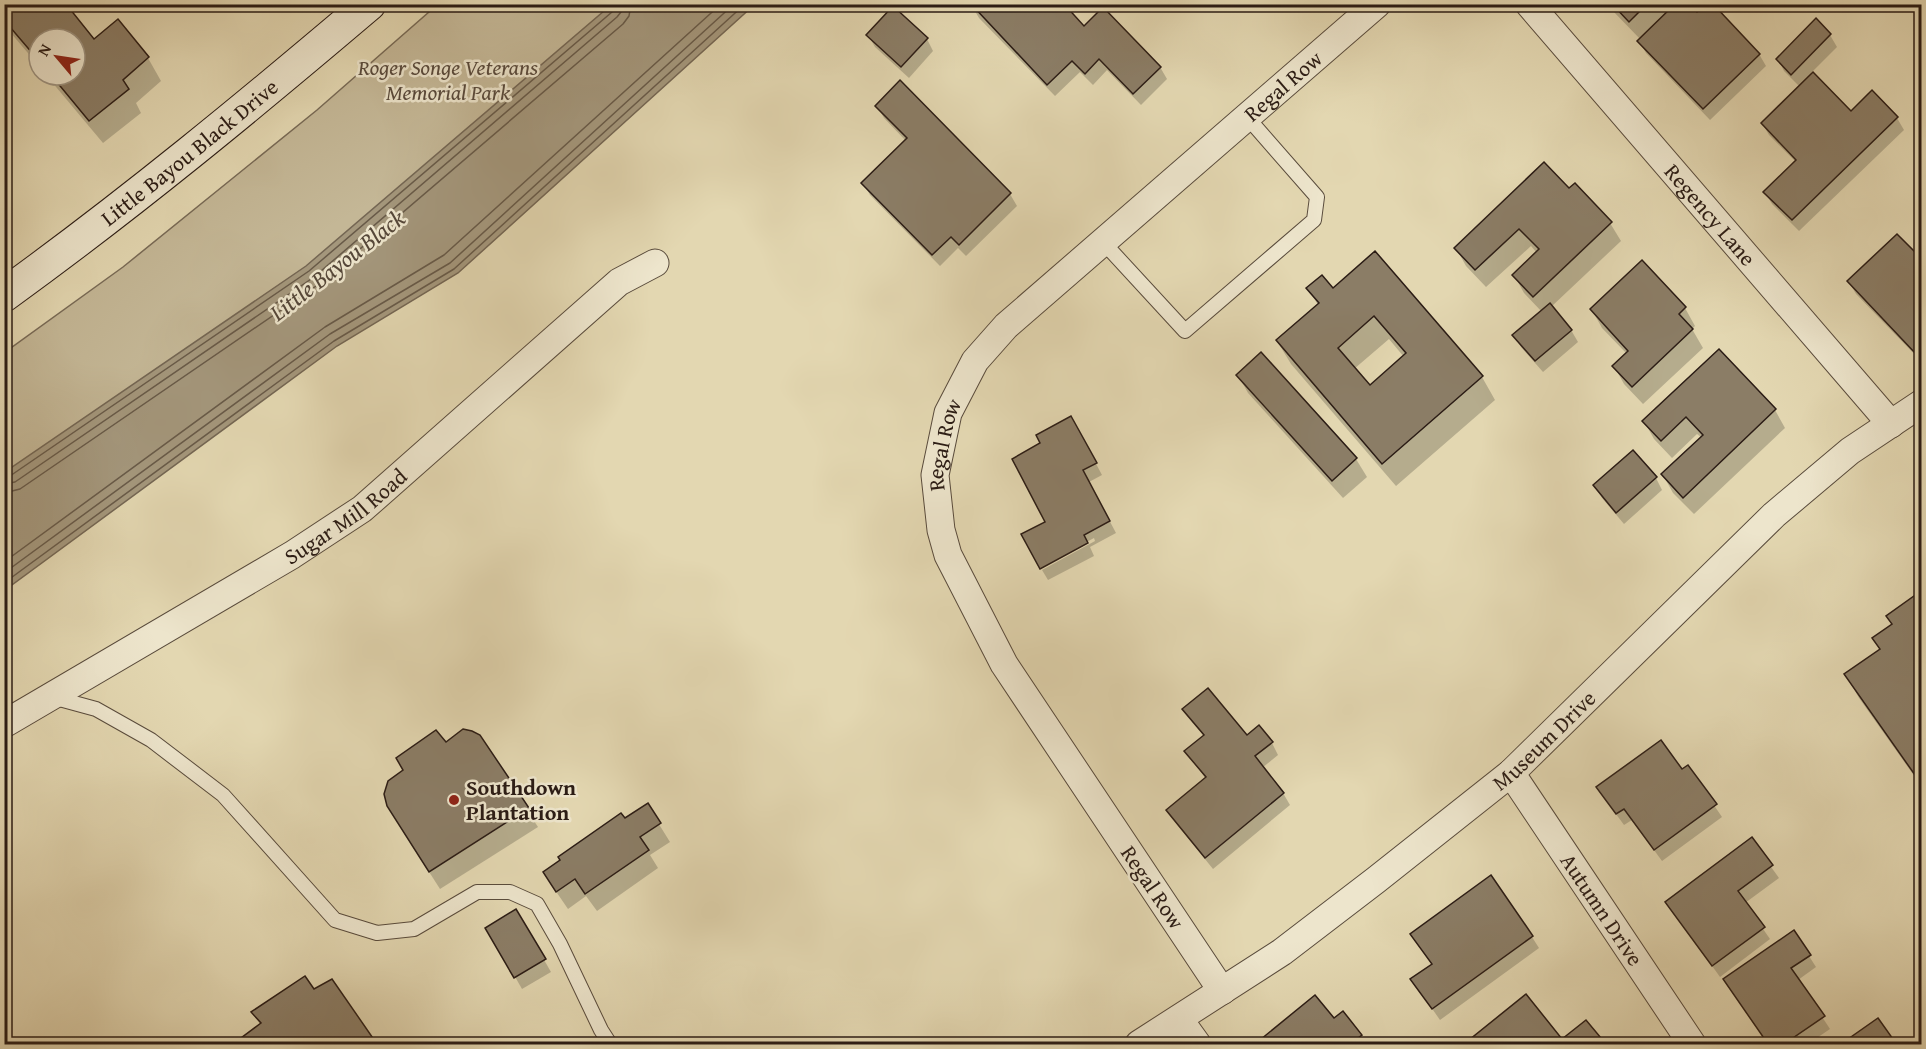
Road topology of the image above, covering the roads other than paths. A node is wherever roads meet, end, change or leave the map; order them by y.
1 (369, 4) edge
2 (1377, 4) edge
3 (1529, 4) edge
4 (1247, 117) junction
5 (1103, 242) junction
6 (655, 263) dead end
7 (4, 295) edge
8 (1922, 403) edge
9 (1891, 423) junction
10 (50, 697) junction
11 (4, 724) edge
12 (1511, 773) junction
13 (1222, 991) junction
14 (1179, 1019) junction
15 (610, 1044) edge
16 (1139, 1044) edge
17 (1197, 1044) edge
18 (1692, 1044) edge

1 - 7 main road, Little Bayou Black Drive
2 - 4 street, Regal Row
3 - 9 street, Regency Lane
4 - 5 street, Regal Row
4 - 5 lane
5 - 13 street, Regal Row
6 - 10 street, Sugar Mill Road
8 - 9 street, Museum Drive
9 - 12 street, Museum Drive
10 - 11 street, Sugar Mill Road
10 - 15 lane
12 - 13 street, Museum Drive
12 - 18 street, Autumn Drive
13 - 14 street, Museum Drive
14 - 16 street, Museum Drive
14 - 17 street

